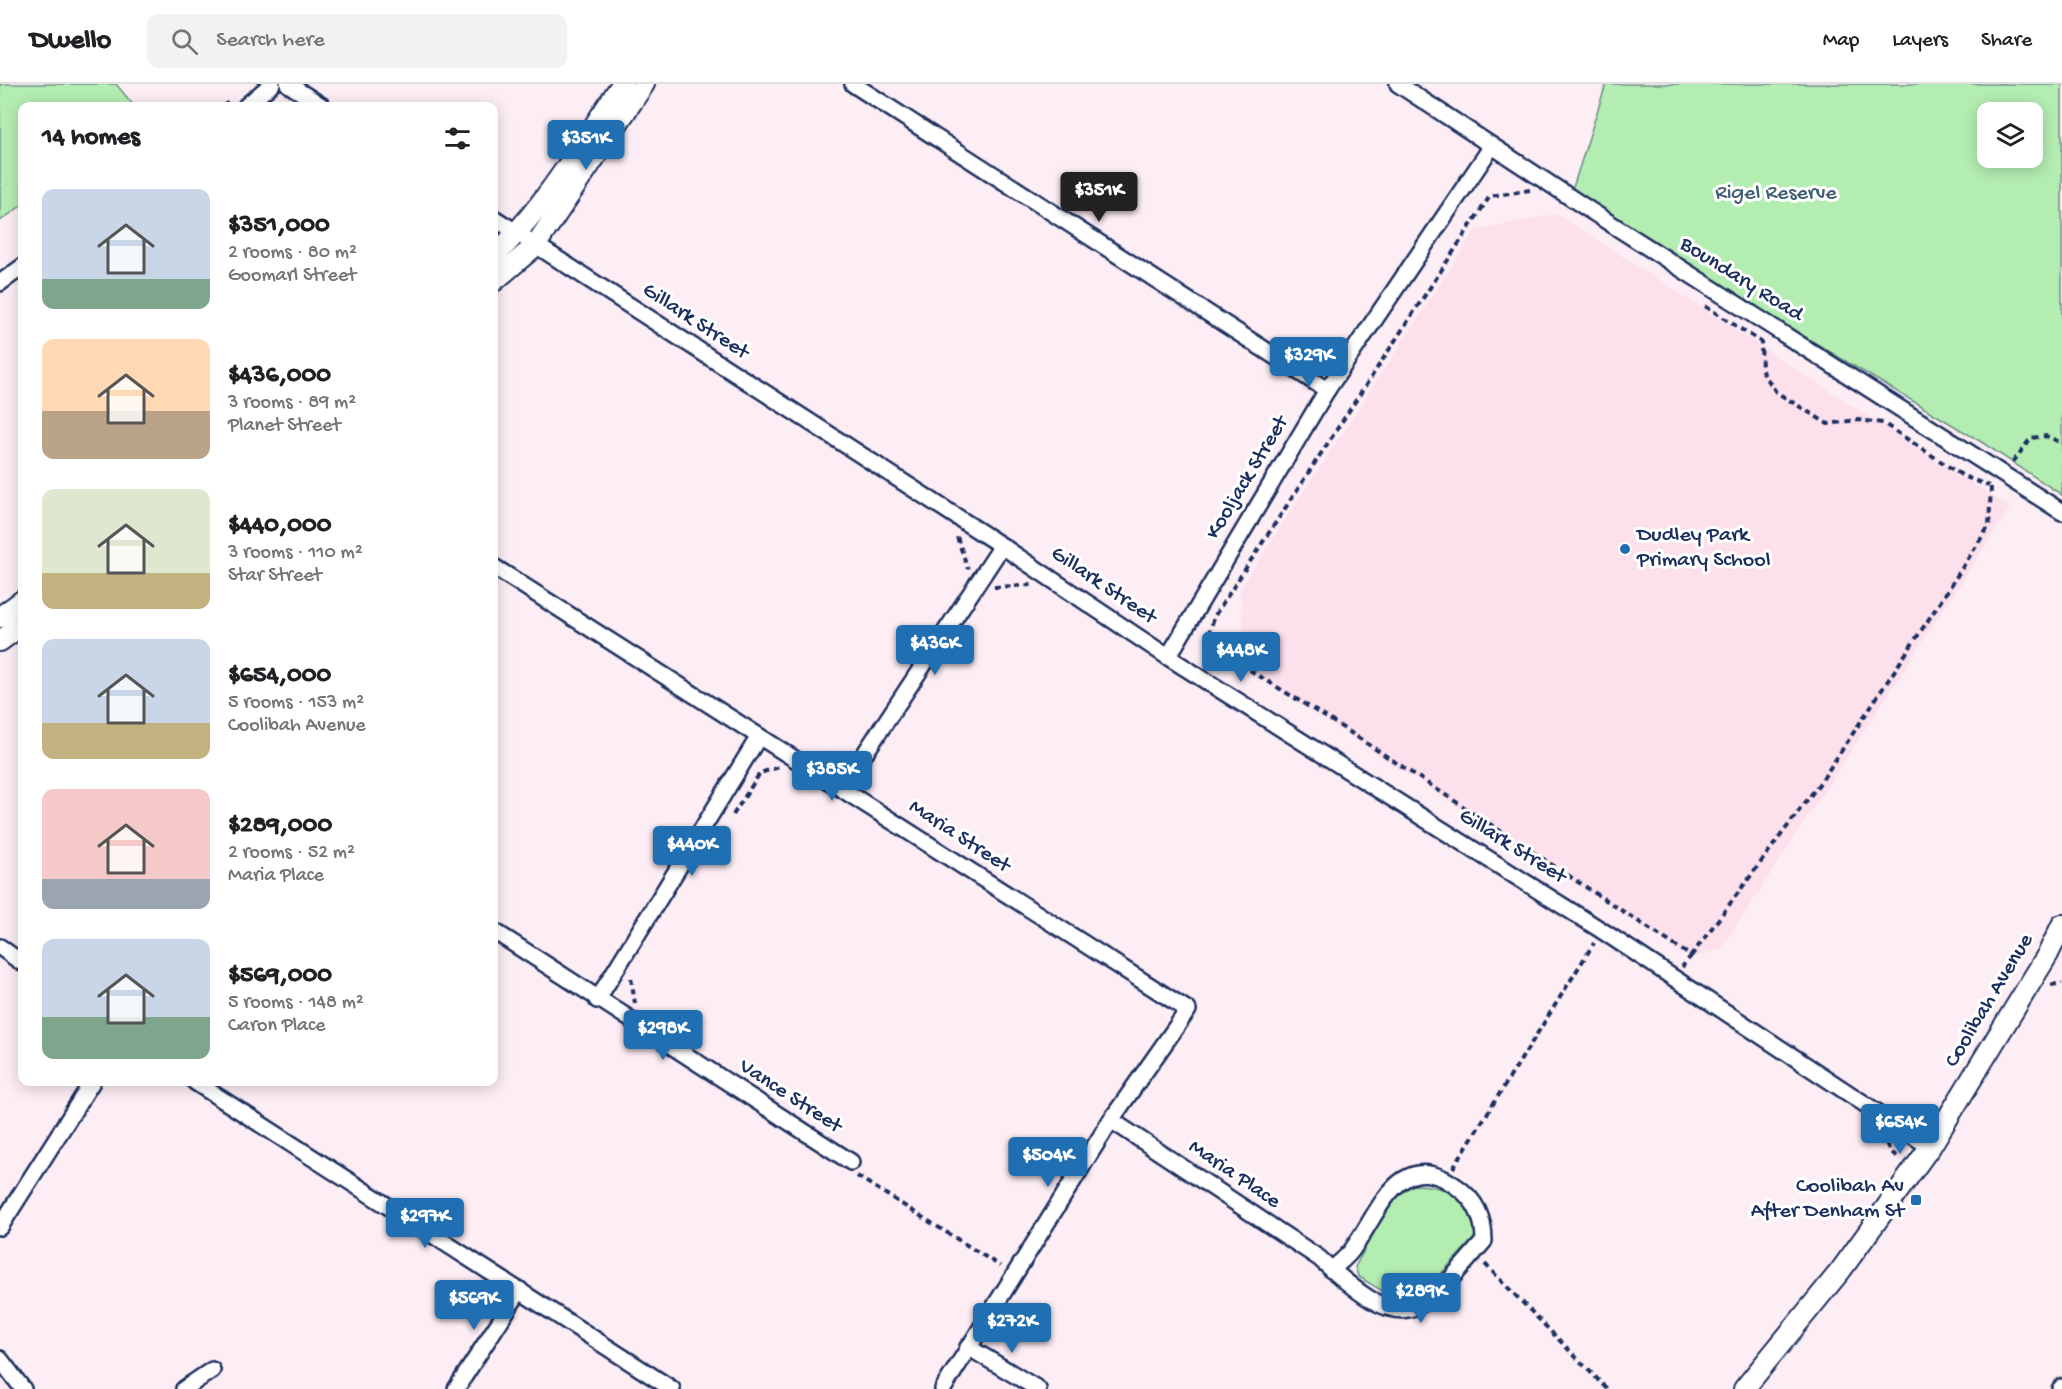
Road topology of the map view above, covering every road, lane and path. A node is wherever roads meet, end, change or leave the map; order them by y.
1 (272, 84) edge
2 (288, 84) edge
3 (622, 84) edge
4 (644, 84) edge
5 (853, 84) edge
6 (1398, 84) edge
7 (251, 102) edge
8 (316, 102) edge
9 (1492, 146) junction
10 (1533, 190) dead end
11 (498, 221) edge
12 (517, 234) junction
13 (535, 246) junction
14 (498, 252) edge
15 (18, 270) edge
16 (498, 278) edge
17 (0, 283) edge
18 (1696, 301) dead end
19 (1327, 390) junction
20 (2062, 443) edge
21 (2003, 474) junction
22 (1991, 487) junction
23 (2001, 493) dead end
24 (2062, 512) edge
25 (1002, 546) junction
26 (966, 568) dead end
27 (498, 570) edge
28 (960, 578) dead end
29 (18, 604) edge
30 (0, 617) edge
31 (18, 628) edge
32 (0, 641) edge
33 (1168, 657) junction
34 (758, 738) junction
35 (850, 752) dead end
36 (809, 769) junction
37 (842, 788) junction
38 (729, 821) dead end
39 (2062, 925) edge
40 (1601, 930) junction
41 (498, 935) edge
42 (0, 947) edge
43 (1691, 956) junction
44 (2055, 957) edge
45 (18, 960) edge
46 (630, 972) dead end
47 (1673, 978) junction
48 (597, 1000) junction
49 (630, 1021) junction
50 (89, 1086) edge
51 (201, 1086) edge
52 (1111, 1120) junction
53 (1930, 1147) junction
54 (851, 1162) joint
55 (1446, 1179) junction
56 (0, 1227) edge
57 (1474, 1252) junction
58 (1331, 1270) junction
59 (1014, 1275) junction
60 (520, 1290) junction
61 (968, 1347) junction
62 (0, 1359) edge
63 (212, 1370) dead end
64 (23, 1389) edge
65 (184, 1389) edge
66 (456, 1389) edge
67 (672, 1389) edge
68 (943, 1389) edge
69 (1038, 1389) edge
70 (1608, 1389) edge
71 (1744, 1389) edge

1 - 7 street
2 - 8 street
3 - 12 street
4 - 13 street
5 - 19 street
6 - 9 street, Boundary Road
9 - 19 street, Kooljack Street
9 - 21 street, Boundary Road
10 - 43 path
11 - 12 street, Gillark Street
12 - 13 street, Gillark Street
12 - 14 street
13 - 16 street
13 - 25 street, Gillark Street
15 - 17 street
18 - 22 path
19 - 33 street, Kooljack Street
20 - 21 path
21 - 24 street, Boundary Road
22 - 23 path
22 - 43 path
25 - 33 street, Gillark Street
25 - 37 street
26 - 28 path
27 - 34 street, Maria Street
29 - 30 street
31 - 32 street
33 - 40 street, Gillark Street
34 - 36 street, Maria Street
34 - 48 street
35 - 36 path
36 - 37 street, Maria Street
36 - 38 path
37 - 52 street, Maria Street
39 - 44 street, Coolibah Avenue
40 - 47 street, Gillark Street
40 - 55 path
41 - 48 street, Vance Street
42 - 45 street
43 - 47 path
44 - 53 street, Coolibah Avenue
46 - 49 path
47 - 53 street, Gillark Street
48 - 49 street, Vance Street
49 - 54 street, Vance Street
50 - 56 street
51 - 60 street
52 - 58 street, Maria Place
52 - 59 street
53 - 71 street, Coolibah Avenue
54 - 59 path
55 - 57 street, Maria Place
55 - 58 street, Maria Place
57 - 58 street, Maria Place
57 - 70 path
59 - 61 street
60 - 66 street
60 - 67 street
61 - 68 street
61 - 69 street
62 - 64 street
63 - 65 street

